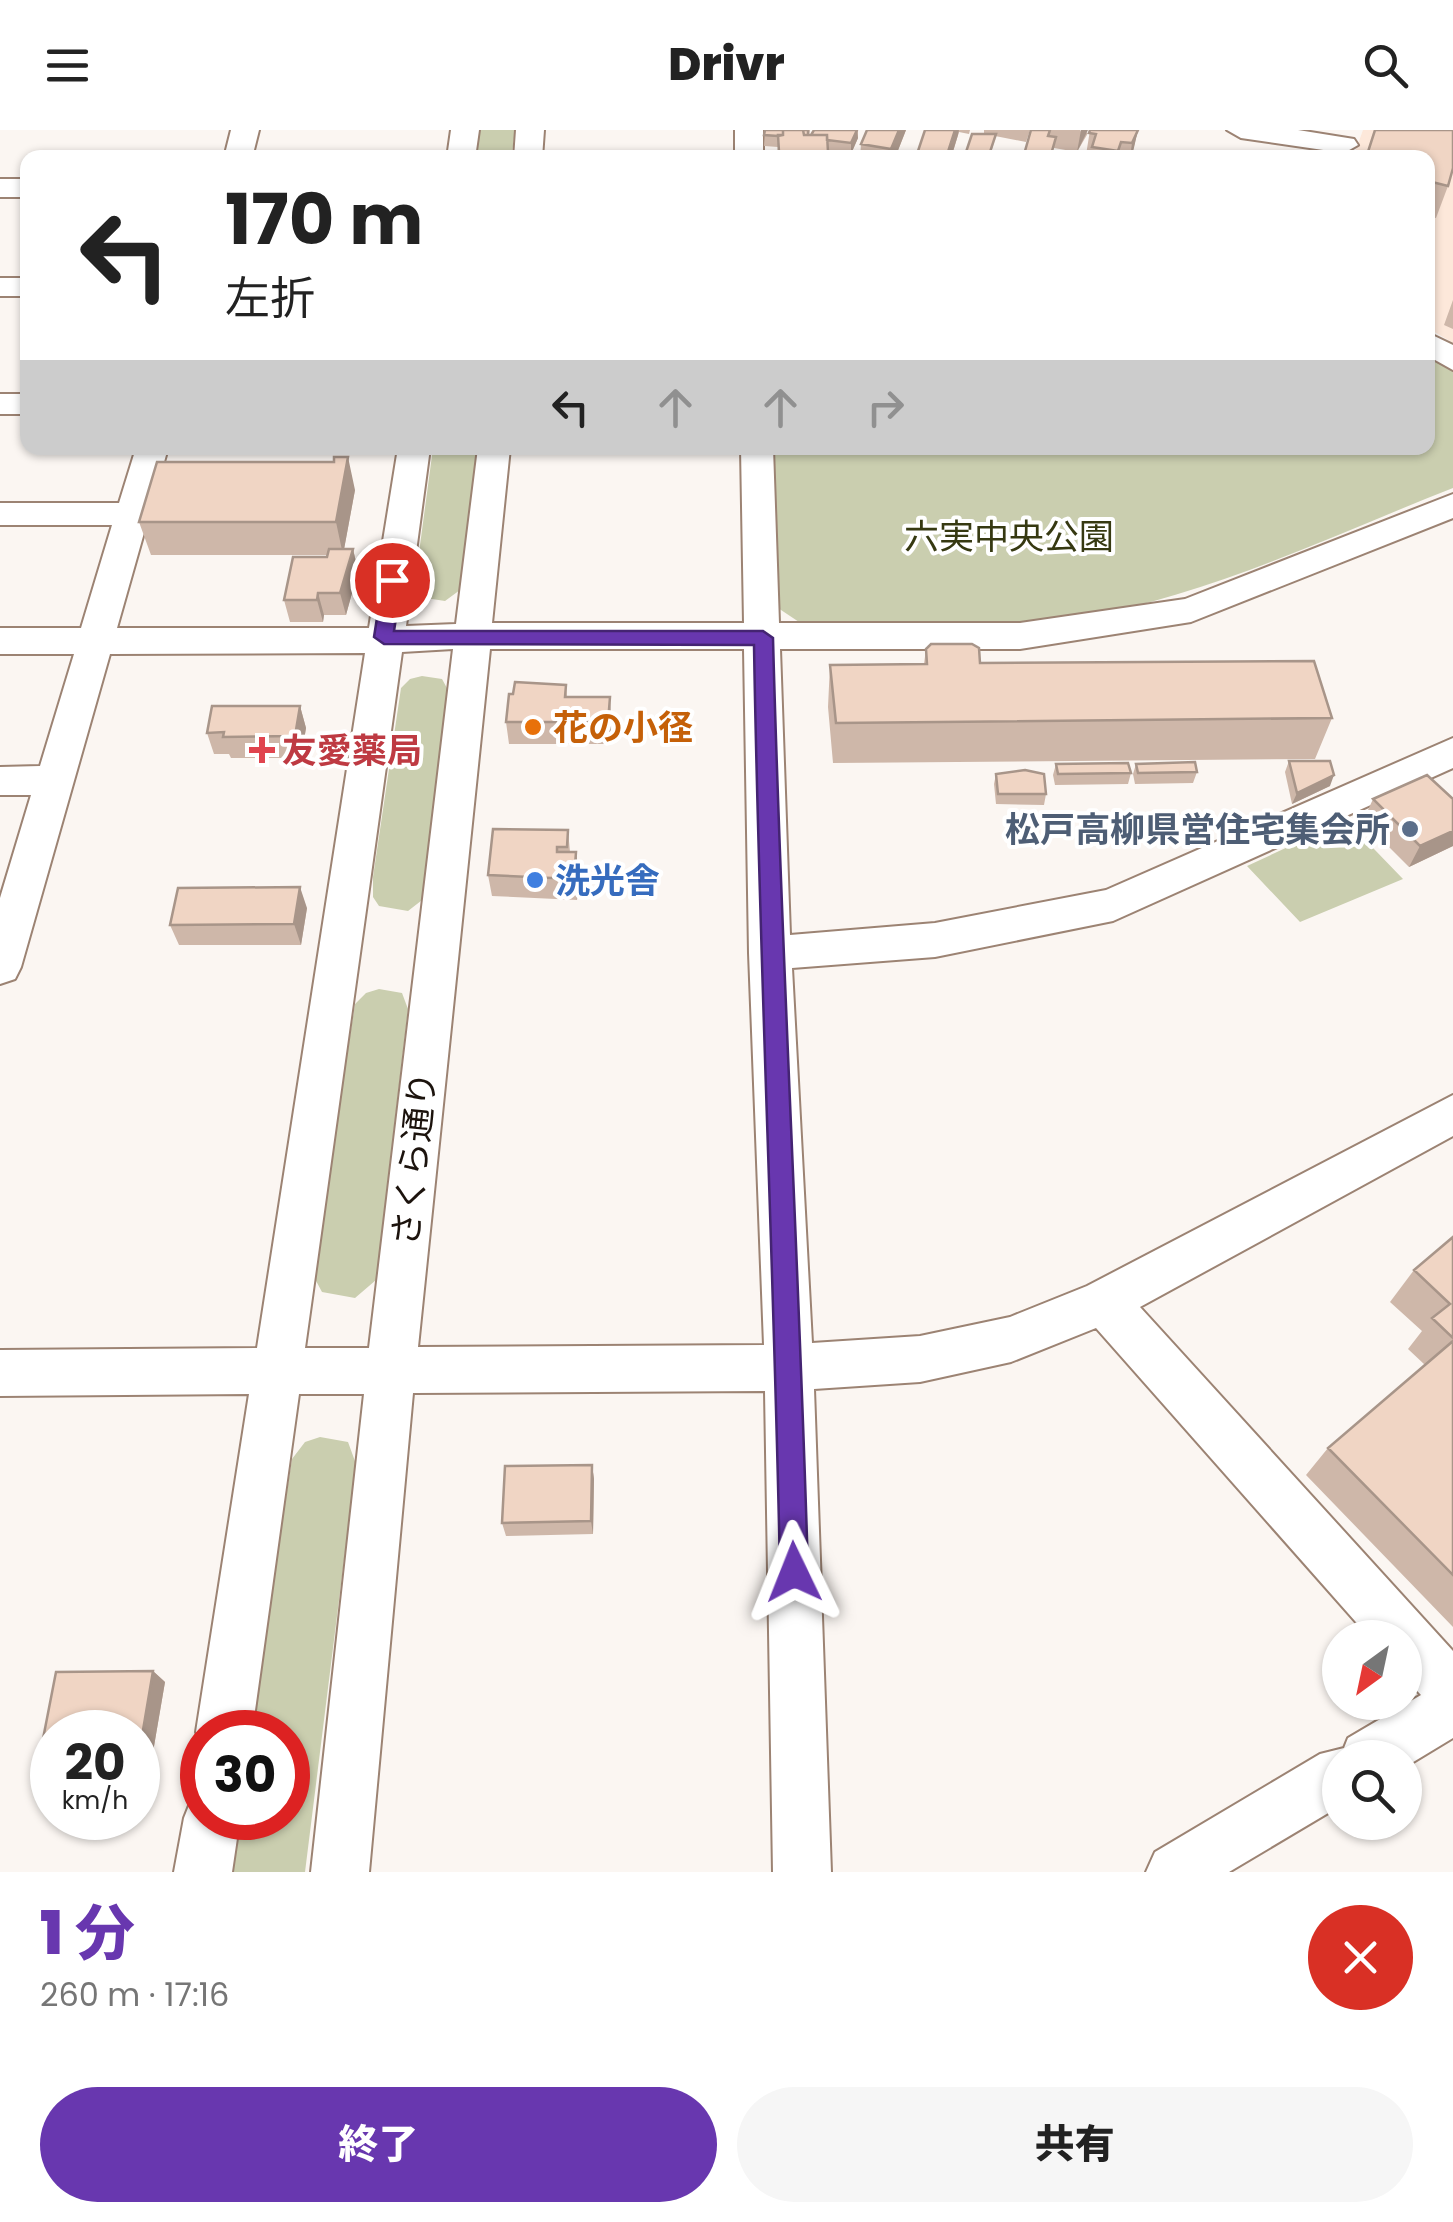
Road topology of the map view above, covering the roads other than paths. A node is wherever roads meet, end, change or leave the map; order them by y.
1 (1241, 130) edge
2 (1344, 144) edge
3 (150, 455) edge
4 (413, 455) edge
5 (493, 455) edge
6 (758, 455) edge
7 (1453, 505) edge
8 (0, 514) edge
9 (130, 514) junction
10 (472, 636) junction
11 (384, 637) junction
12 (763, 638) junction
13 (96, 640) junction
14 (0, 641) edge
15 (1453, 752) edge
16 (0, 780) edge
17 (55, 780) junction
18 (770, 953) junction
19 (0, 967) edge
20 (1453, 1114) edge
21 (1104, 1302) junction
22 (789, 1368) junction
23 (278, 1371) junction
24 (391, 1372) junction
25 (0, 1374) edge
26 (1453, 1691) edge
27 (1453, 1707) edge
28 (227, 1710) edge
29 (1398, 1740) edge
30 (1322, 1785) edge
31 (209, 1840) edge
32 (204, 1872) edge
33 (340, 1872) edge
34 (802, 1872) edge
35 (1175, 1872) edge

1 - 2 street
3 - 9 street
4 - 11 street
5 - 10 street, さくら通り
6 - 12 street
7 - 12 street
8 - 9 street
9 - 13 street
10 - 11 street
10 - 12 street
10 - 24 street, さくら通り
11 - 13 street
11 - 23 street
12 - 18 street
13 - 14 street
13 - 17 street
15 - 18 street
16 - 17 street
17 - 19 street
18 - 22 street
20 - 21 street
21 - 22 street
21 - 26 street
22 - 24 street
22 - 34 street
23 - 24 street
23 - 25 street
23 - 28 street
24 - 33 street, さくら通り
27 - 29 street
30 - 35 street
31 - 32 street

